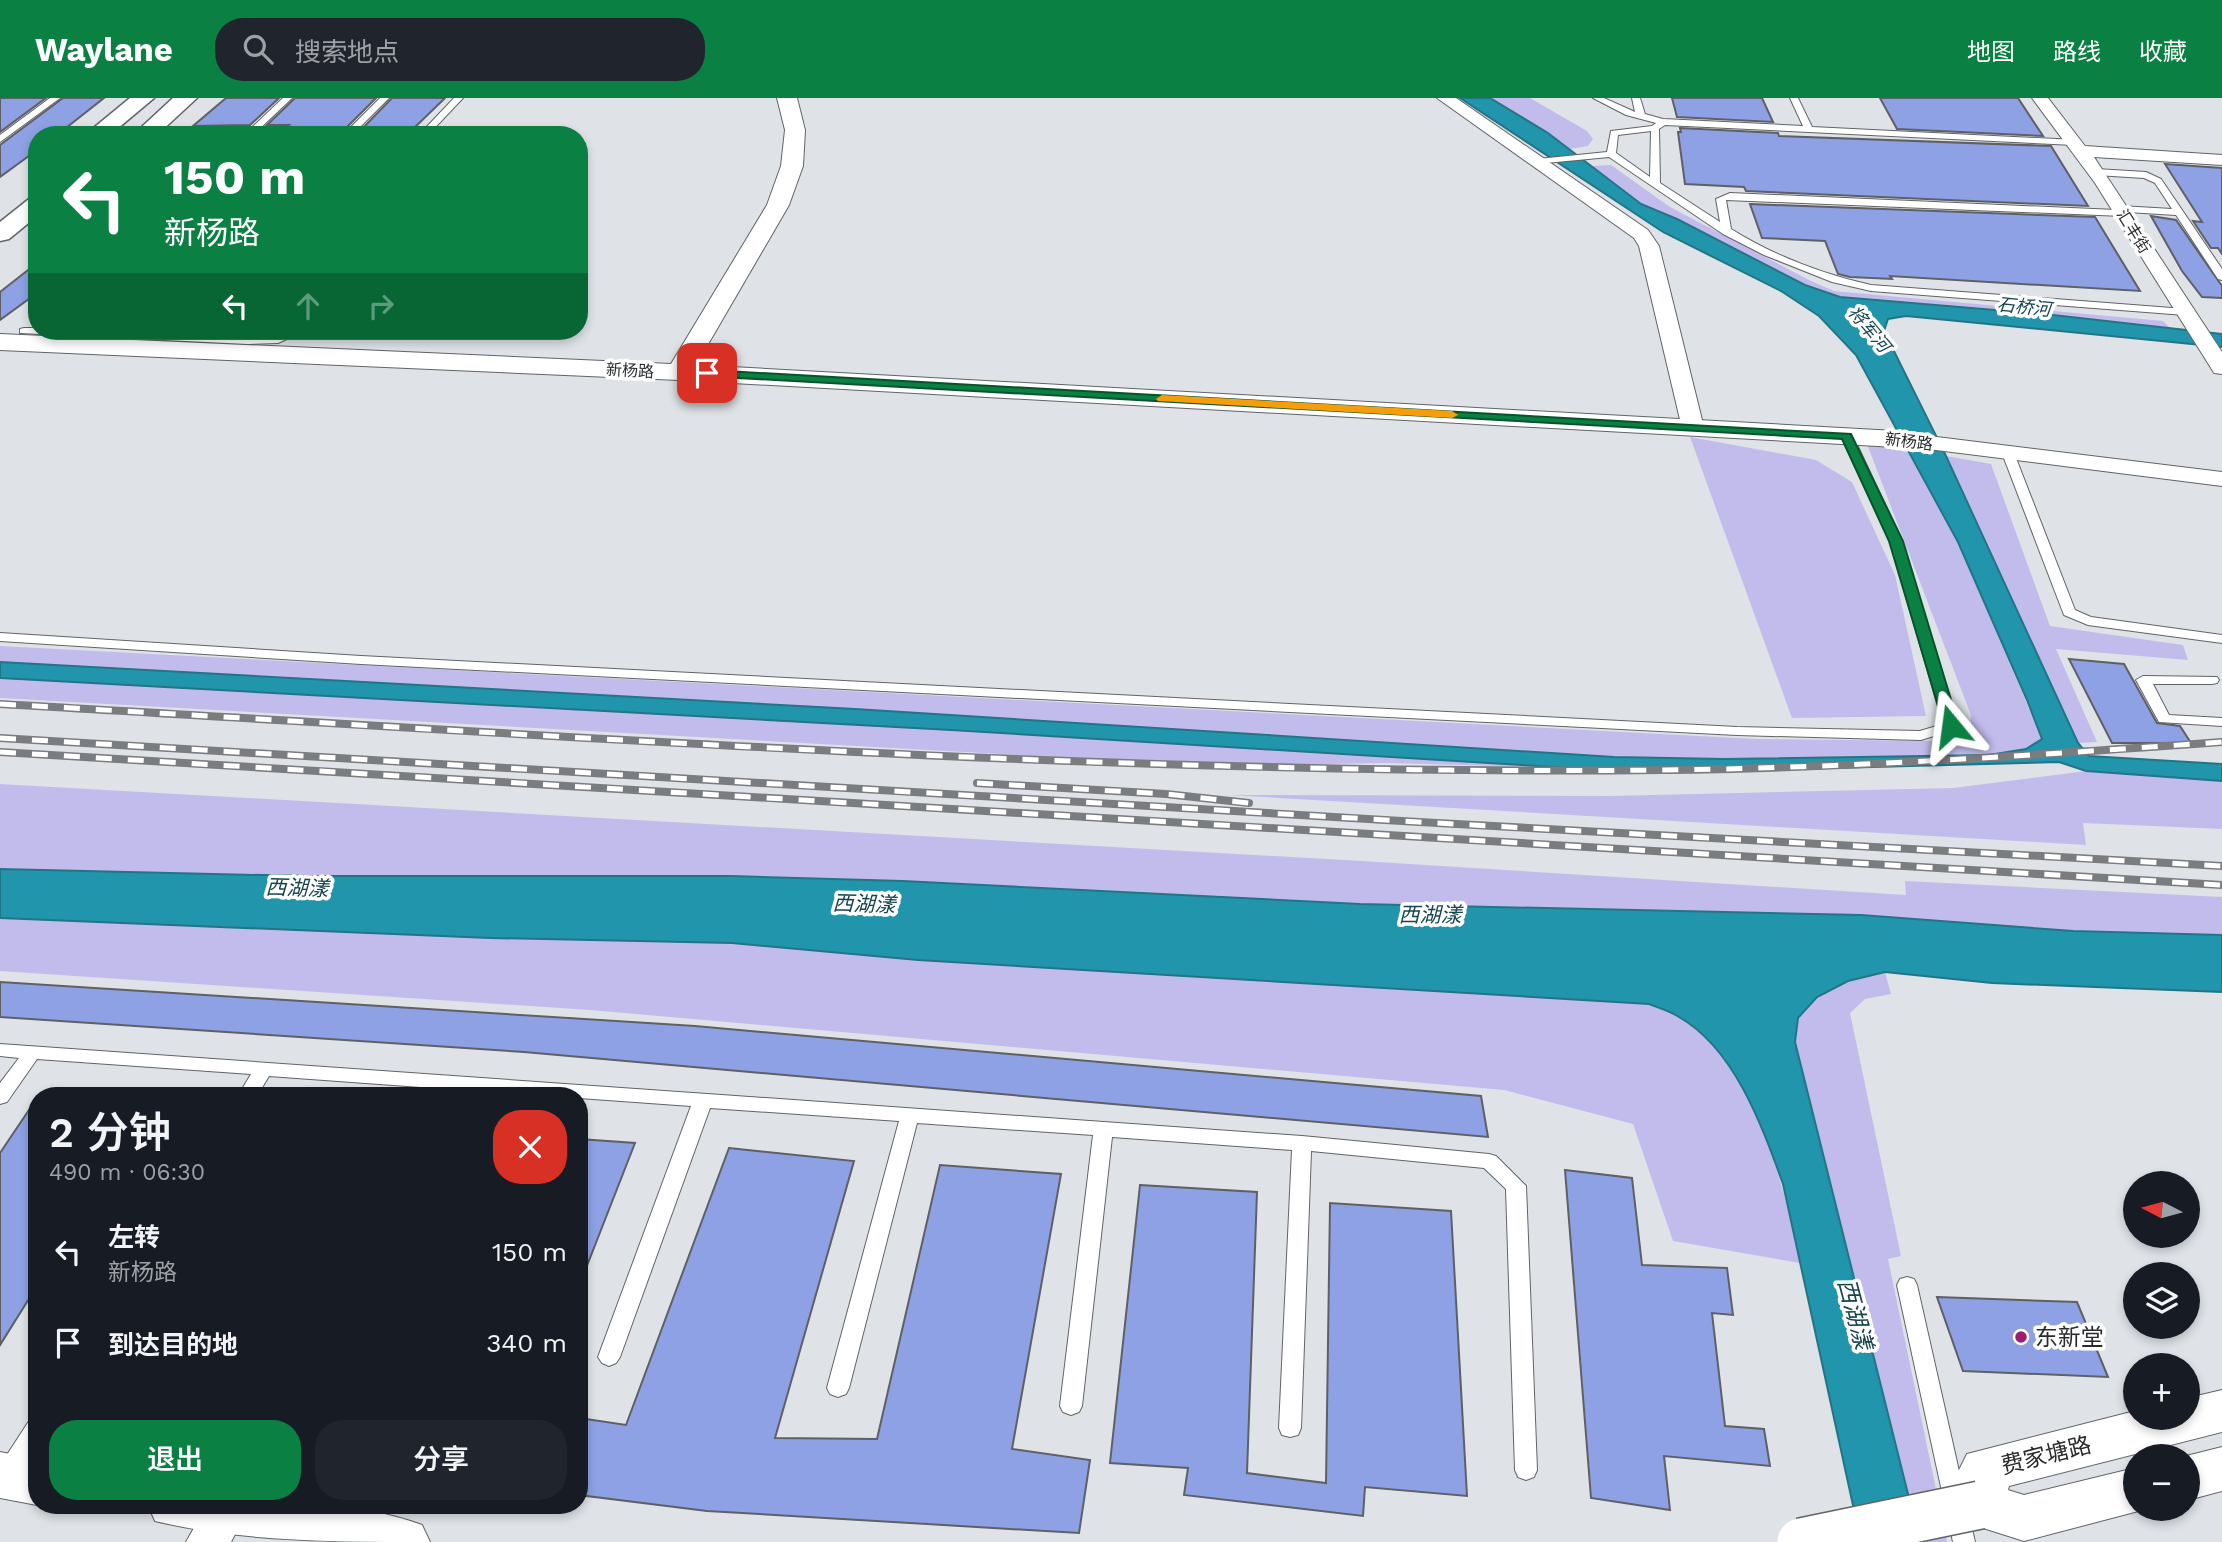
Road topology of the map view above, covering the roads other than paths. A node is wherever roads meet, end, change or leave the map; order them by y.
1 (56, 98) edge
2 (143, 98) edge
3 (170, 98) edge
4 (186, 98) edge
5 (288, 98) edge
6 (385, 98) edge
7 (459, 98) edge
8 (787, 98) edge
9 (1445, 98) edge
10 (1597, 98) edge
11 (1636, 98) edge
12 (1794, 98) edge
13 (2040, 98) edge
14 (1641, 117) junction
15 (1659, 125) junction
16 (107, 126) edge
17 (134, 126) edge
18 (154, 126) edge
19 (258, 126) edge
20 (356, 126) edge
21 (432, 126) edge
22 (1810, 131) junction
23 (0, 139) edge
24 (2077, 147) junction
25 (1611, 154) junction
26 (2222, 160) edge
27 (1538, 162) junction
28 (2096, 172) junction
29 (1655, 184) junction
30 (28, 188) edge
31 (0, 209) edge
32 (28, 211) edge
33 (2122, 211) junction
34 (2179, 212) junction
35 (28, 230) edge
36 (1727, 232) junction
37 (0, 234) edge
38 (0, 253) edge
39 (2222, 277) edge
40 (2189, 318) junction
41 (24, 331) dead end
42 (28, 331) edge
43 (232, 340) edge
44 (278, 340) edge
45 (0, 342) edge
46 (2222, 368) edge
47 (679, 372) junction
48 (1693, 428) junction
49 (1847, 436) junction
50 (1896, 439) joint
51 (2008, 453) junction
52 (2222, 479) edge
53 (0, 637) edge
54 (2222, 639) edge
55 (2212, 680) dead end
56 (2222, 722) edge
57 (0, 1051) edge
58 (32, 1053) junction
59 (264, 1068) junction
60 (252, 1087) edge
61 (466, 1087) edge
62 (588, 1095) edge
63 (0, 1097) edge
64 (703, 1100) junction
65 (910, 1115) junction
66 (1103, 1129) junction
67 (1302, 1143) junction
68 (1907, 1285) dead end
69 (609, 1357) dead end
70 (838, 1388) dead end
71 (1071, 1406) dead end
72 (2222, 1411) edge
73 (1290, 1429) dead end
74 (28, 1448) edge
75 (2222, 1469) edge
76 (1525, 1470) dead end
77 (2200, 1475) edge
78 (14, 1478) edge
79 (2123, 1494) edge
80 (191, 1514) edge
81 (1972, 1523) edge
82 (216, 1527) edge
83 (403, 1542) edge
84 (1801, 1542) edge

1 - 23 lane
2 - 16 main road
3 - 17 main road
4 - 18 main road
5 - 19 lane
6 - 20 lane
7 - 21 lane
8 - 47 street
9 - 27 street
10 - 14 lane
11 - 14 lane
12 - 22 lane
13 - 24 street, 汇丰街
14 - 15 lane
15 - 22 lane
15 - 25 lane
15 - 29 lane
22 - 24 lane
24 - 26 street
24 - 28 street, 汇丰街
25 - 27 lane
25 - 29 lane
27 - 48 street
28 - 33 street, 汇丰街
28 - 34 lane
29 - 36 lane
30 - 31 main road
32 - 37 main road
33 - 34 lane
33 - 36 lane
33 - 40 street, 汇丰街
34 - 39 lane
35 - 38 main road
36 - 40 lane
40 - 46 street, 汇丰街
41 - 42 lane
43 - 44 lane
45 - 47 street, 新杨路
47 - 48 street, 新杨路
48 - 49 street, 新杨路
49 - 50 street, 新杨路
49 - 53 lane
50 - 51 street, 新杨路
51 - 52 street, 新杨路
51 - 54 lane
55 - 56 lane
57 - 58 lane
58 - 59 lane
58 - 63 lane
59 - 60 lane
59 - 61 lane
62 - 64 lane
64 - 65 lane
64 - 69 lane
65 - 66 lane
65 - 70 lane
66 - 67 lane
66 - 71 lane
67 - 73 lane
67 - 76 lane
68 - 81 lane
72 - 81 street, 费家塘路
74 - 78 lane
75 - 77 street
79 - 81 street
80 - 82 street
81 - 84 street, bridge
82 - 83 street

